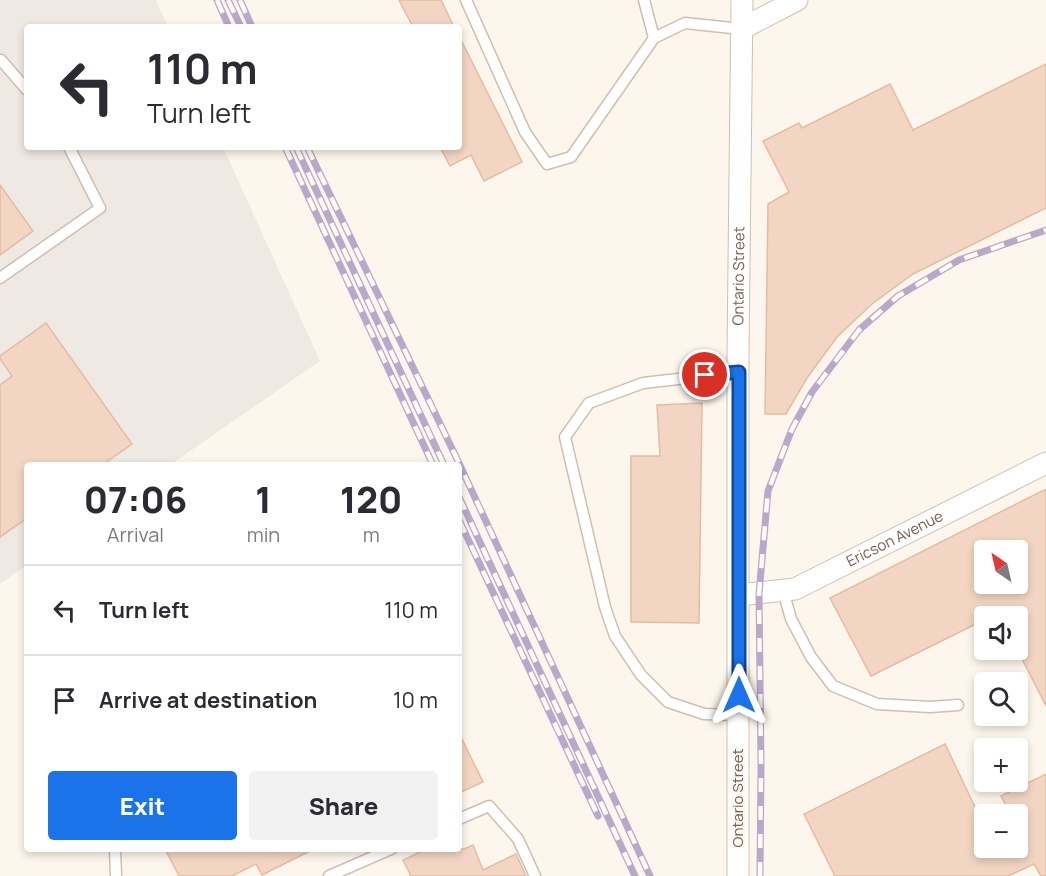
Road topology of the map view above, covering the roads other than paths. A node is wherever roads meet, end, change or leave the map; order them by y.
1 (466, 0) edge
2 (644, 0) edge
3 (742, 0) edge
4 (796, 0) edge
5 (741, 29) junction
6 (654, 38) junction
7 (0, 61) edge
8 (24, 87) edge
9 (71, 150) edge
10 (0, 278) edge
11 (739, 372) junction
12 (1046, 463) edge
13 (783, 591) junction
14 (739, 595) junction
15 (958, 705) dead end
16 (739, 715) junction
17 (462, 818) edge
18 (115, 852) edge
19 (384, 852) edge
20 (116, 876) edge
21 (329, 876) edge
22 (535, 876) edge
23 (738, 876) edge

1 - 6 lane
2 - 6 lane
3 - 5 street, Ontario Street
4 - 5 street
5 - 6 lane
5 - 11 street, Ontario Street
7 - 8 lane
9 - 10 lane
11 - 14 street, Ontario Street
11 - 16 lane
12 - 13 street, Ericson Avenue
13 - 14 street, Ericson Avenue
13 - 15 lane
14 - 16 street, Ontario Street
16 - 23 street, Ontario Street
17 - 22 lane
18 - 20 lane
19 - 21 lane

